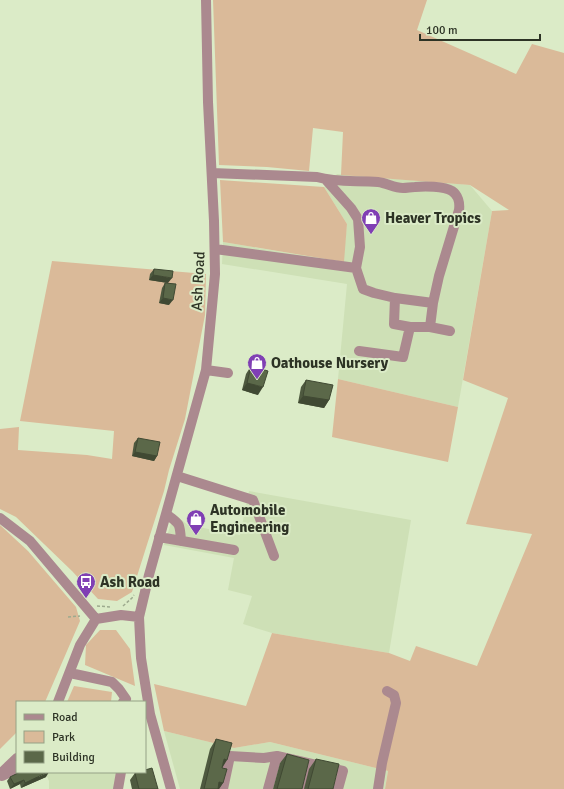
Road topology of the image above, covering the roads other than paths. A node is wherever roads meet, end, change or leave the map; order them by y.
1 (206, 0) edge
2 (212, 173) junction
3 (326, 180) junction
4 (215, 249) junction
5 (356, 268) junction
6 (395, 298) junction
7 (433, 303) junction
8 (410, 327) junction
9 (430, 327) junction
10 (450, 331) dead end
11 (360, 352) dead end
12 (206, 370) junction
13 (228, 373) dead end
14 (177, 476) junction
15 (166, 514) junction
16 (0, 518) edge
17 (159, 537) junction
18 (181, 541) junction
19 (234, 550) dead end
20 (274, 556) dead end
21 (94, 613) junction
22 (139, 617) junction
23 (70, 674) junction
24 (387, 691) dead end
25 (58, 701) edge
26 (127, 701) edge
27 (277, 756) junction
28 (16, 759) edge
29 (308, 763) junction
30 (16, 769) edge
31 (121, 773) edge
32 (0, 775) edge
33 (118, 789) edge
34 (171, 789) edge
35 (223, 789) edge
36 (268, 789) edge
37 (302, 789) edge
38 (338, 789) edge
39 (378, 789) edge

1 - 2 street, Ash Road
2 - 3 street
2 - 4 street, Ash Road
3 - 5 street
3 - 7 street
4 - 5 street
4 - 12 street, Ash Road
5 - 6 street
6 - 7 street
6 - 8 street
7 - 9 street
8 - 9 street
8 - 11 street
9 - 10 street
12 - 13 street
12 - 14 street, Ash Road
14 - 15 street, Ash Road
14 - 20 street
15 - 17 street, Ash Road
15 - 18 street
16 - 21 street
17 - 18 street
17 - 22 street, Ash Road
18 - 19 street
21 - 22 street
21 - 23 street
22 - 34 street, Ash Road
23 - 25 street
23 - 26 street
24 - 39 street
27 - 29 street
27 - 35 street
27 - 36 street
28 - 32 street
29 - 37 street
29 - 38 street
30 - 32 street
31 - 33 street

